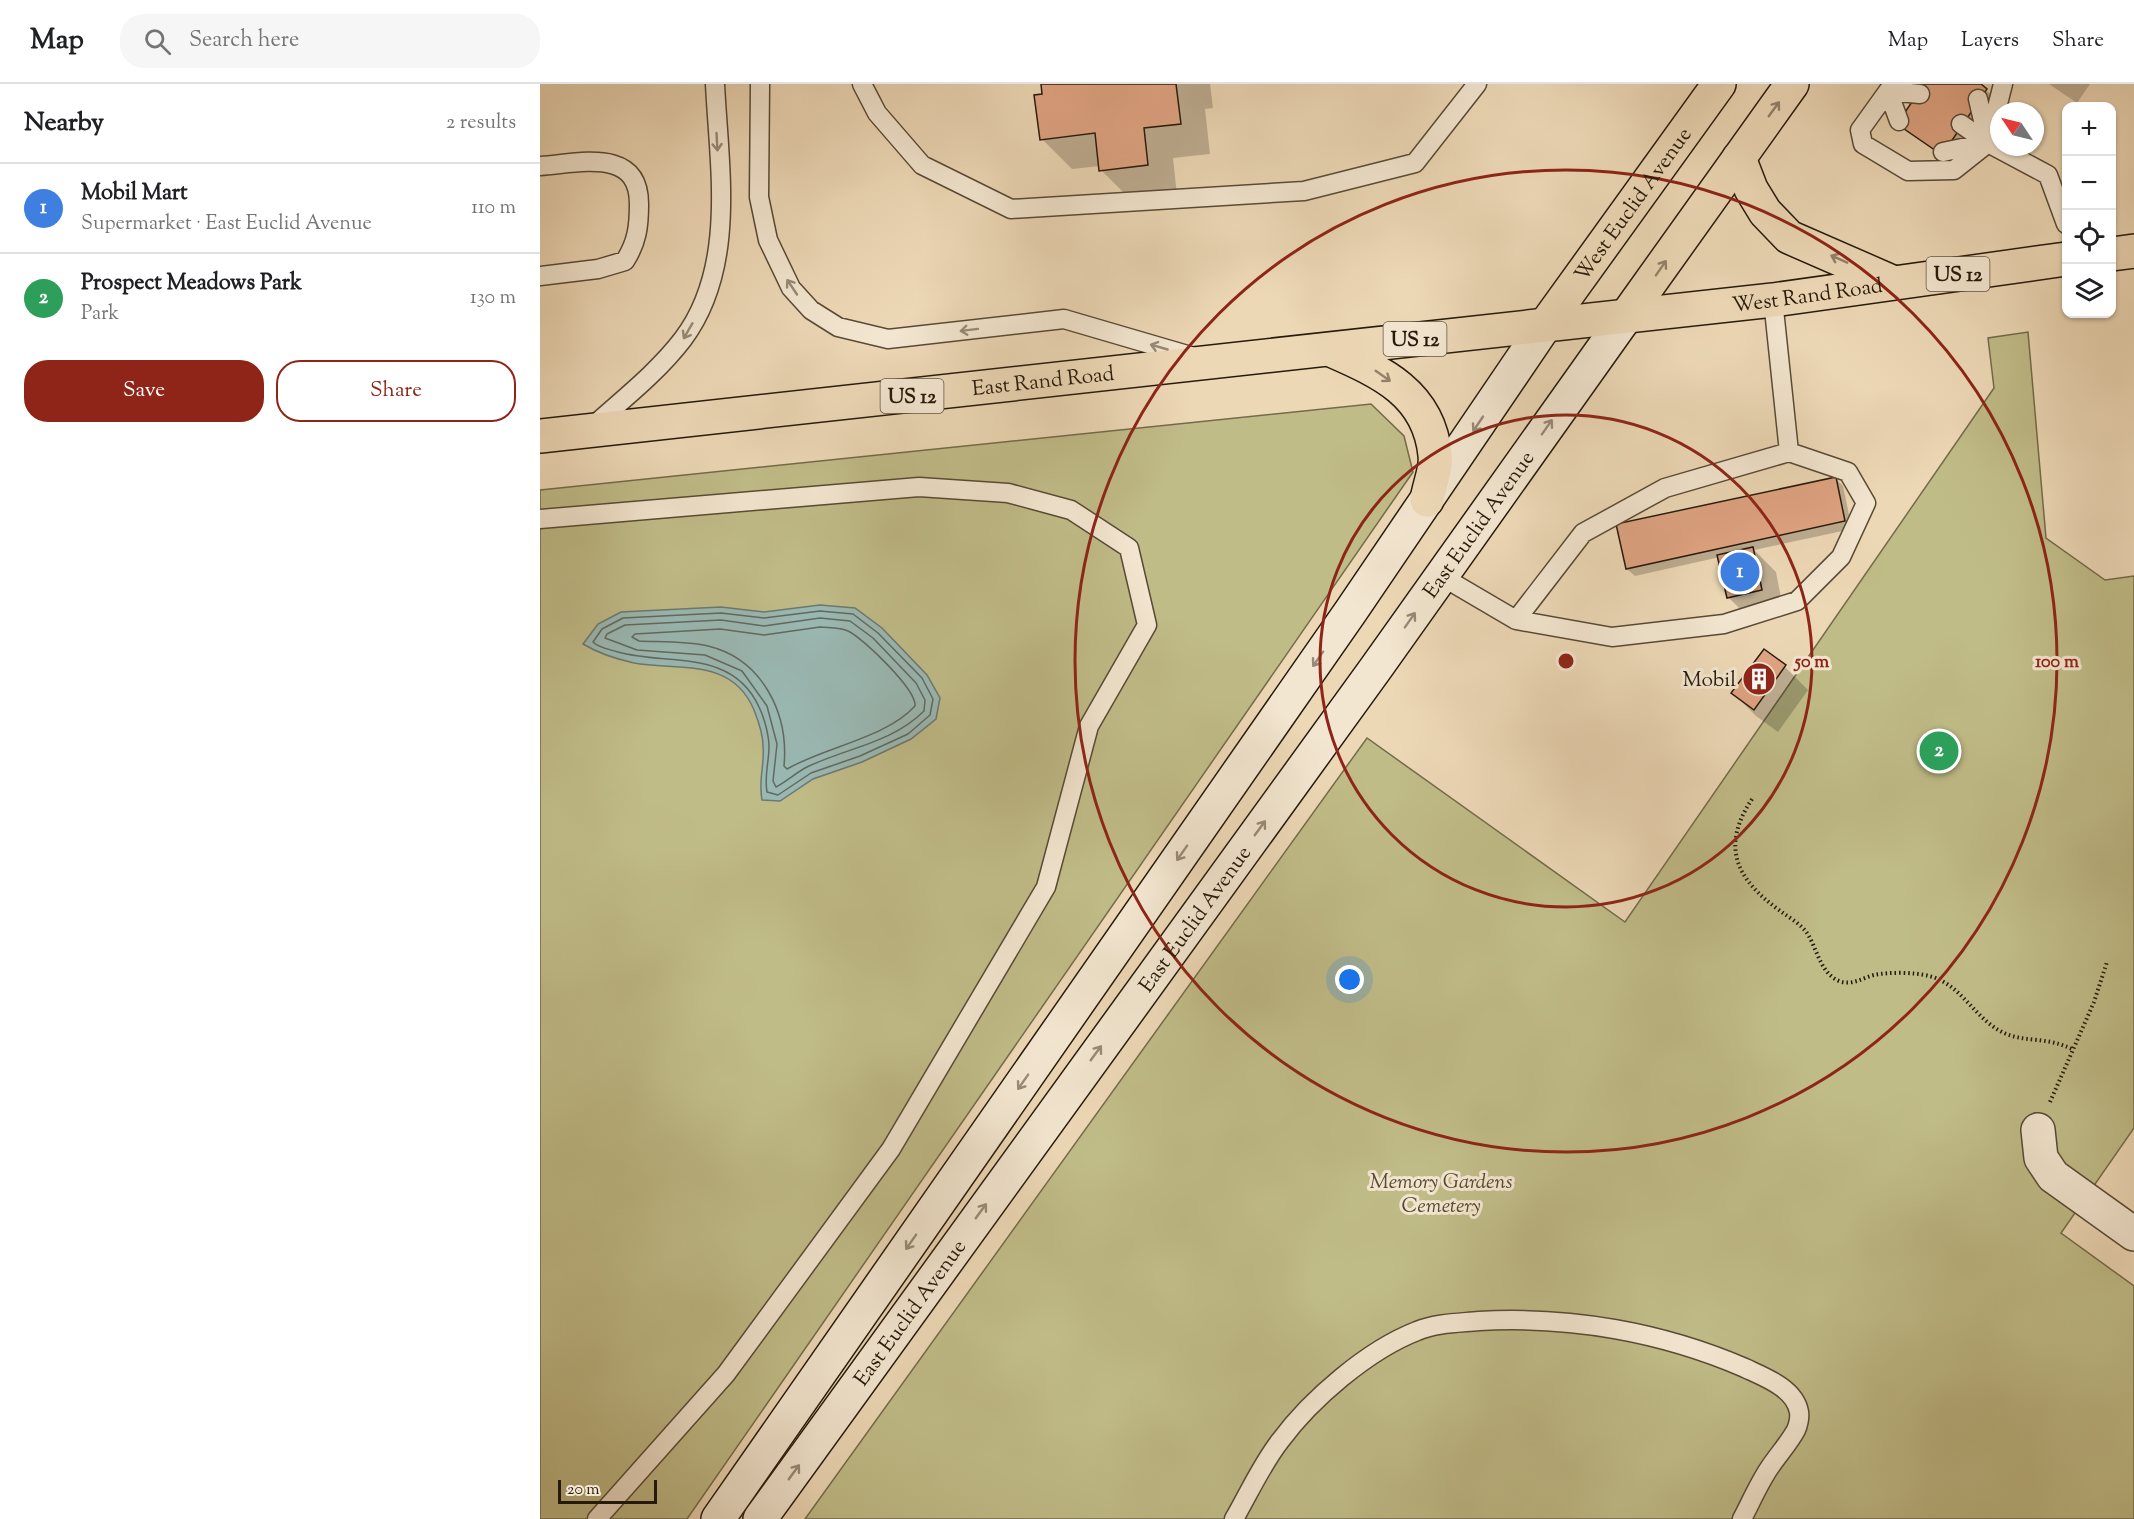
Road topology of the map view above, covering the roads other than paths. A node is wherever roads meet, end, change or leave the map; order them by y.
1 (715, 84) edge
2 (760, 84) edge
3 (862, 84) edge
4 (1478, 84) edge
5 (1719, 84) edge
6 (1792, 84) edge
7 (2003, 84) edge
8 (1890, 86) edge
9 (1920, 94) dead end
10 (1978, 99) dead end
11 (1899, 121) dead end
12 (1961, 124) dead end
13 (1988, 143) junction
14 (1943, 152) dead end
15 (1739, 158) junction
16 (540, 166) edge
17 (2062, 211) edge
18 (2134, 250) edge
19 (2116, 253) edge
20 (2062, 261) edge
21 (540, 276) edge
22 (1892, 282) junction
23 (1773, 300) junction
24 (1627, 315) junction
25 (1546, 324) junction
26 (1331, 350) junction
27 (1216, 363) junction
28 (586, 432) junction
29 (540, 436) edge
30 (1789, 452) junction
31 (1426, 500) junction
32 (540, 519) edge
33 (1441, 576) junction
34 (1516, 620) junction
35 (2038, 1130) road end
36 (2134, 1234) edge
37 (597, 1519) edge
38 (718, 1519) edge
39 (760, 1519) edge
40 (1234, 1519) edge
41 (1742, 1519) edge

1 -> 28 lane
27 -> 2 lane
3 - 4 lane
5 - 25 main road, West Euclid Avenue
15 -> 6 main road
7 - 13 lane
8 - 9 lane
8 - 11 lane
8 - 13 lane
10 - 13 lane
12 - 13 lane
13 - 14 lane
13 - 17 lane
22 -> 15 main road
24 -> 15 main road
16 - 21 lane
18 - 19 main road
20 - 22 main road, West Rand Road / US 12
22 - 23 main road, West Rand Road / US 12
23 - 24 main road, West Rand Road / US 12
23 - 30 lane
24 - 25 main road, West Rand Road / US 12
33 -> 24 main road, East Euclid Avenue
25 - 26 main road, East Rand Road / US 12
25 -> 31 main road, East Euclid Avenue
26 - 27 main road, East Rand Road / US 12
26 -> 31 main road
27 - 28 main road, East Rand Road / US 12
28 - 29 main road, East Rand Road / US 12
30 - 34 lane
30 - 34 lane
31 -> 38 main road, East Euclid Avenue
32 - 37 lane
33 - 34 lane
39 -> 33 main road, East Euclid Avenue
35 - 36 main road
40 - 41 lane

